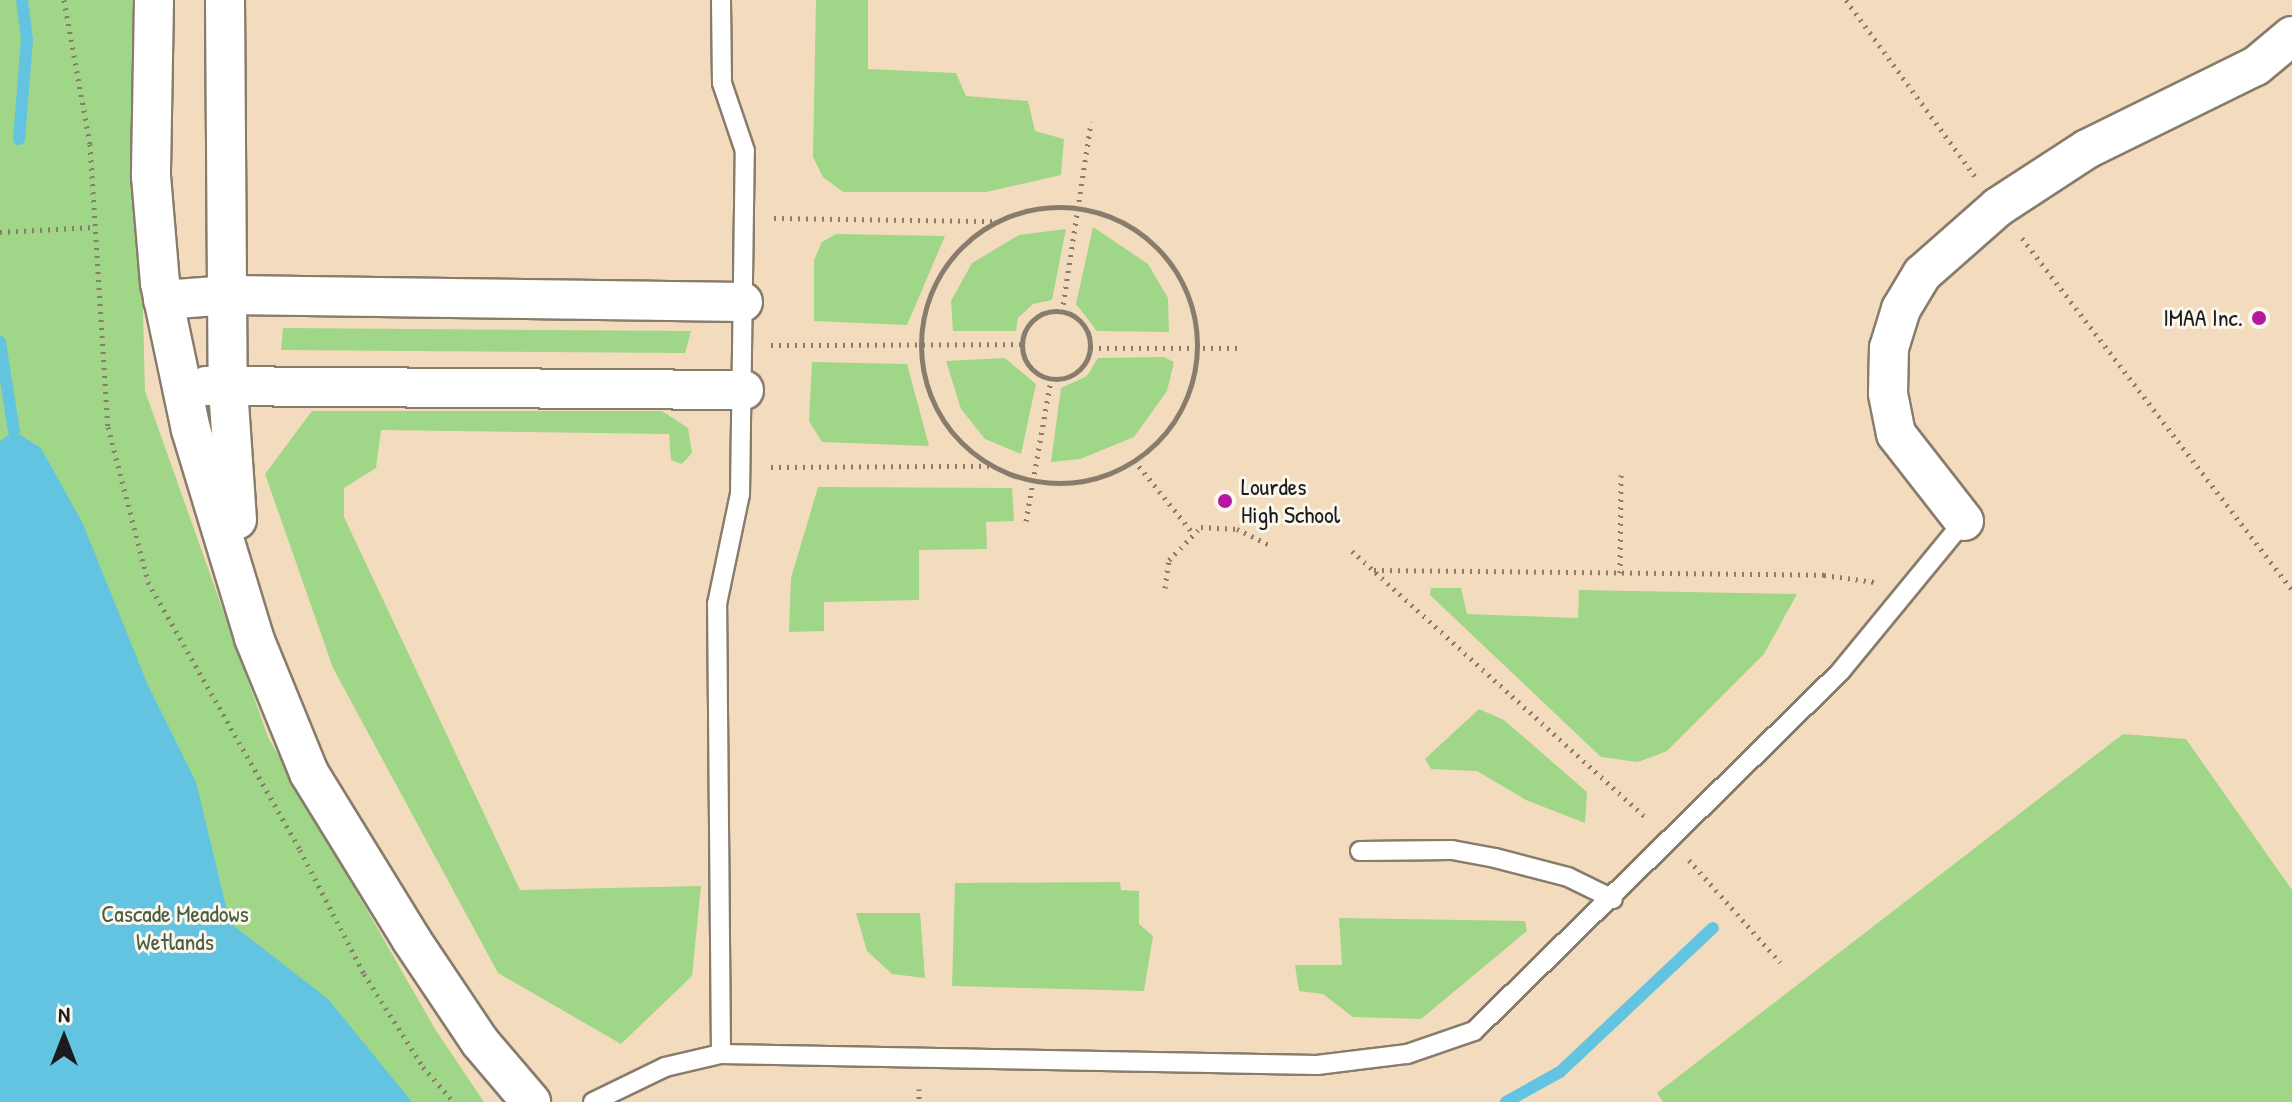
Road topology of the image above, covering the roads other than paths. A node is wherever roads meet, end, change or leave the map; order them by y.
1 (154, 0) edge
2 (225, 0) edge
3 (721, 0) edge
4 (2292, 36) edge
5 (230, 295) junction
6 (163, 300) junction
7 (743, 302) junction
8 (179, 384) junction
9 (228, 388) junction
10 (744, 390) junction
11 (1964, 521) joint
12 (254, 638) junction
13 (1360, 851) dead end
14 (1613, 899) junction
15 (721, 1054) junction
16 (531, 1102) edge
17 (593, 1102) edge

1 - 6 street
2 - 5 street
3 - 7 lane
4 - 11 street
5 - 6 street
5 - 7 street
5 - 9 street
6 - 8 street
7 - 10 lane
8 - 9 street
8 - 12 street
9 - 10 street
9 - 12 street
10 - 15 lane
11 - 14 lane
12 - 16 street
13 - 14 lane
14 - 15 lane
15 - 17 lane

